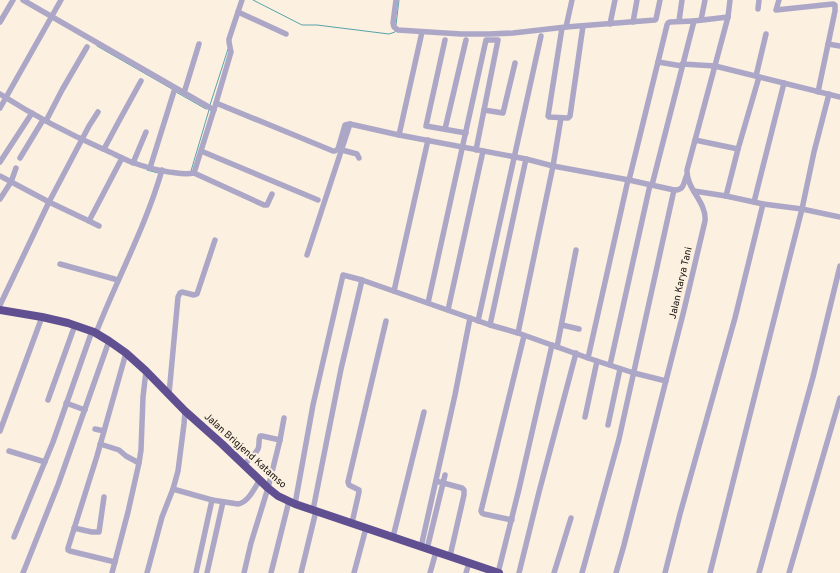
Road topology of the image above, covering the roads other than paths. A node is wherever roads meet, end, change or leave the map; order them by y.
1 (12, 0) edge
2 (23, 0) edge
3 (61, 0) edge
4 (242, 0) edge
5 (396, 0) edge
6 (572, 0) edge
7 (615, 0) edge
8 (637, 0) edge
9 (660, 0) edge
10 (682, 0) edge
11 (706, 0) edge
12 (730, 0) edge
13 (759, 0) edge
14 (779, 0) edge
15 (758, 9) dead end
16 (238, 12) junction
17 (52, 16) junction
18 (728, 18) junction
19 (701, 20) junction
20 (679, 21) junction
21 (694, 21) junction
22 (0, 22) edge
23 (633, 22) junction
24 (610, 24) junction
25 (583, 26) junction
26 (564, 27) junction
27 (422, 32) junction
28 (286, 34) dead end
29 (766, 34) dead end
30 (541, 36) dead end
31 (445, 40) dead end
32 (466, 40) dead end
33 (199, 44) dead end
34 (828, 44) junction
35 (840, 46) edge
36 (87, 47) dead end
37 (658, 62) junction
38 (515, 63) dead end
39 (682, 65) junction
40 (715, 66) junction
41 (757, 77) junction
42 (141, 81) dead end
43 (784, 83) junction
44 (176, 88) junction
45 (818, 92) junction
46 (184, 93) junction
47 (0, 94) edge
48 (829, 94) junction
49 (840, 97) edge
50 (6, 98) junction
51 (216, 102) junction
52 (0, 108) edge
53 (214, 110) junction
54 (484, 110) junction
55 (98, 112) dead end
56 (32, 113) junction
57 (562, 118) junction
58 (45, 120) junction
59 (350, 124) junction
60 (446, 130) junction
61 (146, 132) dead end
62 (466, 133) junction
63 (399, 135) junction
64 (82, 140) junction
65 (428, 140) junction
66 (695, 140) junction
67 (463, 147) junction
68 (104, 149) junction
69 (738, 149) junction
70 (342, 150) junction
71 (476, 150) junction
72 (201, 151) junction
73 (483, 151) junction
74 (514, 157) junction
75 (20, 158) dead end
76 (122, 158) junction
77 (359, 158) dead end
78 (526, 160) junction
79 (0, 162) edge
80 (133, 163) junction
81 (553, 166) junction
82 (16, 168) dead end
83 (150, 168) junction
84 (161, 173) junction
85 (194, 173) junction
86 (687, 175) junction
87 (0, 176) edge
88 (628, 180) junction
89 (10, 182) junction
90 (651, 185) junction
91 (674, 190) junction
92 (694, 191) junction
93 (272, 194) dead end
94 (726, 196) junction
95 (0, 199) edge
96 (318, 200) dead end
97 (49, 202) junction
98 (754, 202) junction
99 (763, 204) junction
100 (802, 209) junction
101 (840, 216) edge
102 (89, 221) junction
103 (99, 226) dead end
104 (215, 240) dead end
105 (576, 250) dead end
106 (307, 255) dead end
107 (60, 264) dead end
108 (840, 266) edge
109 (118, 280) junction
110 (362, 280) junction
111 (394, 291) junction
112 (428, 303) junction
113 (0, 305) edge
114 (0, 310) edge
115 (448, 310) junction
116 (42, 317) junction
117 (470, 318) junction
118 (386, 321) dead end
119 (478, 321) junction
120 (75, 325) junction
121 (490, 325) junction
122 (562, 325) junction
123 (579, 329) dead end
124 (94, 332) junction
125 (518, 333) junction
126 (524, 336) junction
127 (109, 341) junction
128 (554, 346) junction
129 (126, 353) junction
130 (576, 353) junction
131 (588, 358) junction
132 (597, 361) junction
133 (610, 365) junction
134 (620, 369) junction
135 (146, 371) junction
136 (634, 373) junction
137 (666, 381) junction
138 (169, 394) junction
139 (840, 398) edge
140 (48, 400) dead end
141 (66, 403) junction
142 (85, 410) junction
143 (185, 411) junction
144 (424, 412) dead end
145 (585, 417) dead end
146 (284, 418) dead end
147 (608, 425) dead end
148 (95, 428) dead end
149 (0, 431) edge
150 (104, 431) junction
151 (280, 440) junction
152 (100, 444) junction
153 (8, 451) dead end
154 (45, 462) junction
155 (139, 463) junction
156 (244, 465) junction
157 (445, 474) dead end
158 (260, 480) junction
159 (436, 481) junction
160 (443, 483) junction
161 (268, 488) junction
162 (173, 489) junction
163 (104, 497) dead end
164 (212, 500) junction
165 (223, 502) junction
166 (292, 502) junction
167 (315, 510) junction
168 (571, 518) dead end
169 (512, 520) junction
170 (352, 523) junction
171 (74, 528) junction
172 (366, 528) junction
173 (14, 537) dead end
174 (393, 537) junction
175 (424, 548) junction
176 (436, 552) junction
177 (450, 556) junction
178 (115, 562) junction
179 (469, 563) junction
180 (23, 573) edge
181 (112, 573) edge
182 (148, 573) edge
183 (196, 573) edge
184 (207, 573) edge
185 (244, 573) edge
186 (271, 573) edge
187 (301, 573) edge
188 (354, 573) edge
189 (430, 573) edge
190 (466, 573) edge
191 (498, 573) edge
192 (519, 573) edge
193 (554, 573) edge
194 (582, 573) edge
195 (616, 573) edge
196 (665, 573) edge
197 (710, 573) edge
198 (759, 573) edge
199 (789, 573) edge

1 - 22 street
2 - 17 street
3 - 17 street
4 - 16 street
5 - 27 street
6 - 26 street
7 - 24 street
8 - 23 street
9 - 23 street
10 - 20 street
11 - 19 street
12 - 18 street
13 - 15 street
14 - 34 street
16 - 28 street
16 - 51 street
17 - 44 street
17 - 50 street
18 - 19 street
18 - 40 street
19 - 21 street
20 - 21 street
20 - 37 street
21 - 39 street
23 - 24 street
24 - 25 street
25 - 26 street
25 - 57 street
26 - 27 street
26 - 57 street
27 - 63 street
29 - 41 street
30 - 74 street
31 - 60 street
32 - 60 street
33 - 46 street
34 - 35 street
34 - 45 street
36 - 58 street
37 - 39 street
37 - 88 street
38 - 54 street
39 - 40 street
39 - 90 street
40 - 41 street
40 - 66 street
41 - 43 street
41 - 69 street
42 - 68 street
43 - 45 street
43 - 98 street
44 - 46 street
44 - 83 street
45 - 48 street
46 - 53 street
47 - 50 street
48 - 49 street
48 - 100 street
50 - 52 street
50 - 56 street
51 - 53 street
51 - 59 street
53 - 72 street
54 - 62 street
54 - 71 street
55 - 64 street
56 - 58 street
56 - 79 street
57 - 81 street
58 - 64 street
58 - 75 street
59 - 63 street
59 - 70 street
60 - 62 street
61 - 80 street
62 - 67 street
63 - 65 street
64 - 68 street
64 - 97 street
65 - 67 street
65 - 111 street
66 - 69 street
66 - 86 street
67 - 71 street
67 - 112 street
68 - 76 street
69 - 94 street
70 - 77 street
70 - 106 street
71 - 73 street
72 - 85 street
72 - 96 street
73 - 74 street
73 - 115 street
74 - 78 street
74 - 119 street
76 - 80 street
76 - 102 street
78 - 81 street
78 - 121 street
80 - 83 street
81 - 88 street
81 - 125 street
82 - 89 street
83 - 84 street
84 - 85 street
84 - 109 street
85 - 93 street
86 - 91 street
86 - 92 street, Jalan Karya Tani
87 - 89 street
88 - 90 street
88 - 131 street
89 - 95 street
89 - 97 street
90 - 91 street
90 - 133 street
91 - 136 street
92 - 94 street
92 - 137 street, Jalan Karya Tani
94 - 98 street
97 - 102 street
97 - 113 street
98 - 99 street
99 - 100 street
99 - 196 street
100 - 101 street
100 - 197 street
102 - 103 street
104 - 138 street
105 - 122 street
107 - 109 street
108 - 198 street
109 - 124 street
110 - 111 street
110 - 166 street
110 - 167 street
111 - 112 street
112 - 115 street
114 - 116 highway, Jalan Brigjend Katamso
115 - 117 street
116 - 120 highway, Jalan Brigjend Katamso
116 - 149 street
117 - 119 street
117 - 159 street
118 - 170 street
119 - 121 street
120 - 124 highway, Jalan Brigjend Katamso
120 - 140 street
121 - 125 street
122 - 123 street
122 - 128 street
124 - 127 highway, Jalan Brigjend Katamso
124 - 141 street
125 - 126 street
126 - 128 street
126 - 169 street
127 - 129 highway, Jalan Brigjend Katamso
127 - 142 street
128 - 130 street
128 - 169 street
129 - 135 highway, Jalan Brigjend Katamso
129 - 150 street
130 - 131 street
130 - 192 street
131 - 132 street
132 - 133 street
132 - 145 street
133 - 134 street
134 - 136 street
134 - 147 street
135 - 138 highway, Jalan Brigjend Katamso
135 - 155 street
136 - 137 street
136 - 194 street
137 - 195 street, Jalan Karya Tani
138 - 143 highway, Jalan Brigjend Katamso
139 - 199 street
141 - 142 street
141 - 154 street
142 - 180 street
143 - 156 highway, Jalan Brigjend Katamso
143 - 162 street
144 - 174 street
146 - 151 street
148 - 150 street
150 - 152 street
151 - 156 street
151 - 161 street
152 - 155 street
152 - 171 street
153 - 154 street
154 - 173 street
155 - 178 street
156 - 158 highway, Jalan Brigjend Katamso
157 - 160 street
158 - 161 highway, Jalan Brigjend Katamso
158 - 165 street
159 - 160 street
159 - 175 street
160 - 175 street
160 - 177 street
161 - 166 highway, Jalan Brigjend Katamso
161 - 185 street
162 - 164 street
162 - 182 street
163 - 171 street
164 - 165 street
164 - 183 street
165 - 184 street
166 - 167 highway, Jalan Brigjend Katamso
166 - 186 street
167 - 170 highway, Jalan Brigjend Katamso
167 - 187 street
168 - 193 street
169 - 191 street
170 - 172 highway, Jalan Brigjend Katamso
171 - 178 street
172 - 174 highway, Jalan Brigjend Katamso
172 - 188 street
174 - 175 highway, Jalan Brigjend Katamso
175 - 176 highway, Jalan Brigjend Katamso
176 - 177 highway, Jalan Brigjend Katamso
176 - 189 street
177 - 179 highway, Jalan Brigjend Katamso
178 - 181 street
179 - 190 street
179 - 191 highway, Jalan Brigjend Katamso

